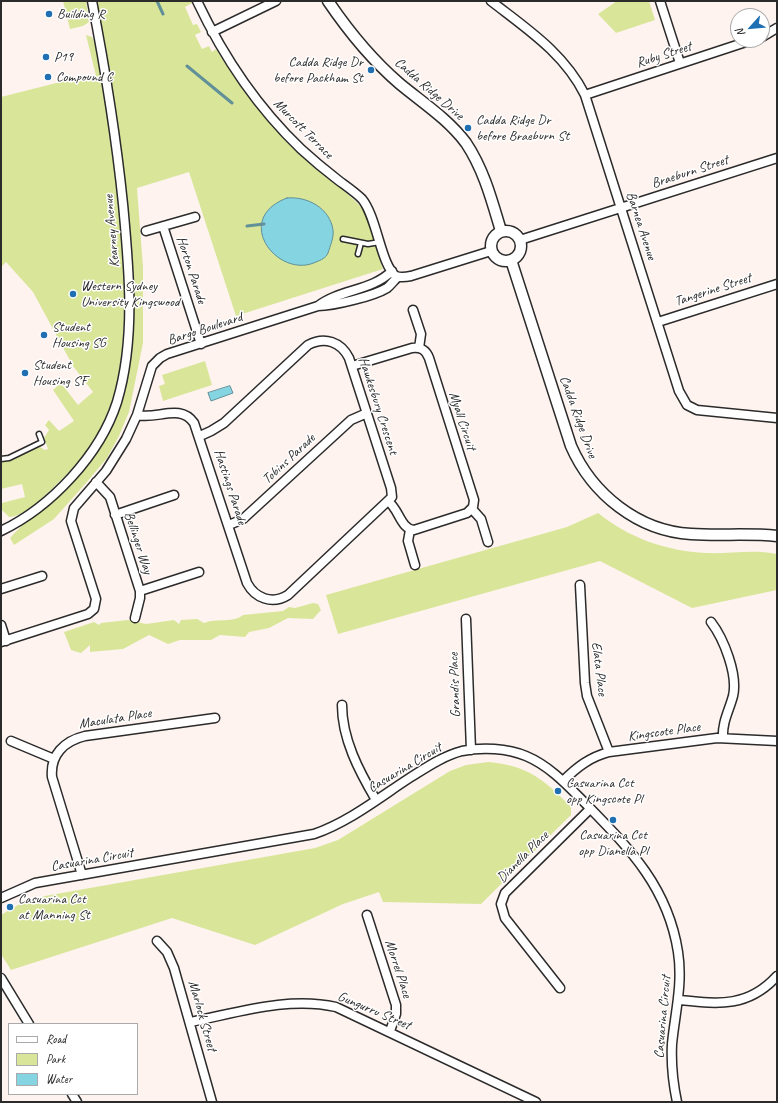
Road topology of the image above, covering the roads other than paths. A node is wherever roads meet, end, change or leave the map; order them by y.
1 (92, 1) edge
2 (197, 1) edge
3 (276, 1) edge
4 (328, 1) edge
5 (491, 1) edge
6 (660, 1) edge
7 (212, 32) junction
8 (730, 47) edge
9 (680, 63) junction
10 (585, 95) junction
11 (777, 158) edge
12 (621, 208) junction
13 (195, 217) dead end
14 (163, 226) junction
15 (146, 231) dead end
16 (501, 231) junction
17 (343, 238) dead end
18 (520, 240) junction
19 (380, 242) junction
20 (361, 243) junction
21 (491, 250) junction
22 (358, 254) dead end
23 (511, 260) junction
24 (395, 274) junction
25 (777, 284) edge
26 (413, 310) dead end
27 (658, 322) junction
28 (201, 344) junction
29 (419, 348) junction
30 (352, 366) junction
31 (367, 413) junction
32 (137, 415) junction
33 (777, 418) edge
34 (39, 434) dead end
35 (200, 436) junction
36 (1, 459) edge
37 (96, 482) junction
38 (174, 495) dead end
39 (389, 502) junction
40 (472, 509) junction
41 (116, 515) junction
42 (229, 525) junction
43 (2, 528) edge
44 (412, 530) junction
45 (777, 536) edge
46 (488, 542) dead end
47 (415, 565) dead end
48 (200, 572) dead end
49 (42, 576) dead end
50 (580, 584) dead end
51 (1, 589) edge
52 (140, 591) junction
53 (135, 618) dead end
54 (466, 619) dead end
55 (711, 622) dead end
56 (1, 625) edge
57 (3, 642) edge
58 (342, 705) dead end
59 (214, 718) dead end
60 (723, 738) junction
61 (11, 741) dead end
62 (777, 741) edge
63 (471, 750) junction
64 (609, 752) junction
65 (54, 759) junction
66 (563, 781) junction
67 (376, 800) junction
68 (590, 809) junction
69 (82, 875) junction
70 (1, 898) edge
71 (367, 915) dead end
72 (157, 941) dead end
73 (777, 976) edge
74 (1, 978) edge
75 (560, 988) dead end
76 (679, 1000) junction
77 (190, 1022) junction
78 (28, 1023) edge
79 (390, 1031) junction
80 (674, 1101) edge
81 (212, 1102) edge
82 (536, 1102) edge

1 - 43 street, Kearney Avenue
2 - 7 street, Murcott Terrace
3 - 7 street
4 - 16 street, Cadda Ridge Drive
5 - 10 street, Barnea Avenue
6 - 9 street
7 - 19 street, Murcott Terrace
8 - 9 street, Ruby Street
9 - 10 street, Ruby Street
10 - 12 street, Barnea Avenue
11 - 12 street, Braeburn Street
12 - 18 street, Braeburn Street
12 - 27 street, Barnea Avenue
13 - 14 street
14 - 15 street
14 - 28 street, Horton Parade
16 - 18 street
16 - 21 street
17 - 20 lane
18 - 23 street
19 - 20 lane
19 - 24 street, Murcott Terrace
20 - 22 lane
21 - 23 street
21 - 24 street
23 - 45 street, Cadda Ridge Drive
24 - 28 street, Bargo Boulevard
25 - 27 street, Tangerine Street
26 - 29 street
27 - 33 street, Barnea Avenue
28 - 32 street, Bargo Boulevard
29 - 30 street
29 - 40 street, Myall Circuit
30 - 31 street, Hawkesbury Crescent
30 - 35 street, Hawkesbury Crescent
31 - 39 street, Hawkesbury Crescent
31 - 42 street, Tobins Parade
32 - 35 street, Hastings Parade
32 - 37 street, Bargo Boulevard
34 - 36 lane
35 - 42 street, Hastings Parade
37 - 41 street, Bellinger Way
37 - 57 street, Bargo Boulevard
38 - 41 street
39 - 42 street, Hastings Parade
39 - 44 street
40 - 44 street
40 - 46 street
41 - 52 street, Bellinger Way
44 - 47 street
48 - 52 street
49 - 51 street
50 - 64 street, Elata Place
52 - 53 street, Bellinger Way
54 - 63 street, Grandis Place
55 - 60 street
56 - 57 street
58 - 67 street
59 - 65 street, Maculata Place
60 - 62 street, Kingscote Place
60 - 64 street, Kingscote Place
61 - 65 street
63 - 66 street, Casuarina Circuit
63 - 67 street, Casuarina Circuit
64 - 66 street, Kingscote Place
65 - 69 street
66 - 68 street, Casuarina Circuit
67 - 69 street, Casuarina Circuit
68 - 75 street, Dianella Place
68 - 76 street, Casuarina Circuit
69 - 70 street, Casuarina Circuit
71 - 79 street, Morrel Place
72 - 77 street, Marlock Street
73 - 76 street
74 - 78 street
76 - 80 street, Casuarina Circuit
77 - 79 street, Gungurru Street
77 - 81 street, Marlock Street
79 - 82 street, Gungurru Street

